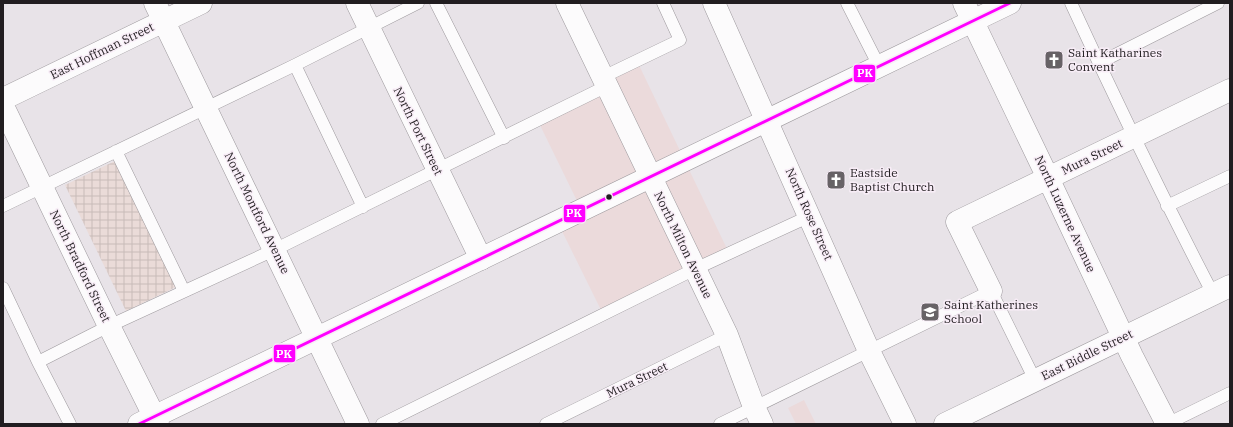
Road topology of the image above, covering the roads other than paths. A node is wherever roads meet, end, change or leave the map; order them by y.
1 (201, 3) edge
2 (357, 3) edge
3 (418, 3) edge
4 (436, 3) edge
5 (567, 3) edge
6 (662, 3) edge
7 (714, 3) edge
8 (847, 3) edge
9 (1010, 3) edge
10 (1071, 3) edge
11 (1218, 3) edge
12 (160, 12) edge
13 (968, 12) edge
14 (369, 28) junction
15 (1099, 64) junction
16 (295, 65) junction
17 (879, 66) junction
18 (605, 82) junction
19 (1230, 90) edge
20 (3, 99) edge
21 (3, 106) edge
22 (206, 108) junction
23 (767, 120) junction
24 (1134, 136) junction
25 (504, 138) junction
26 (116, 151) junction
27 (436, 169) junction
28 (1230, 176) edge
29 (651, 177) junction
30 (1048, 178) junction
31 (42, 188) junction
32 (3, 206) edge
33 (1167, 206) junction
34 (363, 207) junction
35 (810, 216) junction
36 (274, 250) junction
37 (481, 259) junction
38 (695, 269) junction
39 (3, 288) edge
40 (1221, 290) edge
41 (184, 291) junction
42 (991, 291) junction
43 (109, 326) junction
44 (727, 335) junction
45 (1123, 337) junction
46 (317, 338) junction
47 (869, 351) junction
48 (38, 362) junction
49 (1035, 380) junction
50 (1230, 393) edge
51 (758, 416) edge
52 (151, 422) edge
53 (70, 424) edge
54 (358, 424) edge
55 (382, 424) edge
56 (546, 424) edge
57 (720, 424) edge
58 (904, 424) edge
59 (945, 424) edge
60 (1167, 424) edge

1 - 12 street, East Hoffman Street
2 - 14 street, North Port Street
3 - 14 lane
4 - 25 lane
5 - 18 street, North Milton Avenue
6 - 18 lane
7 - 23 street, North Rose Street
8 - 17 lane
9 - 13 street
10 - 15 lane
11 - 15 lane
12 - 20 street, East Hoffman Street
12 - 22 street, North Montford Avenue
13 - 17 street
13 - 30 street, North Luzerne Avenue
14 - 16 lane
14 - 27 street, North Port Street
15 - 24 lane
16 - 22 lane
16 - 34 lane
17 - 23 street
18 - 25 lane
18 - 29 street, North Milton Avenue
19 - 24 street, Mura Street
21 - 31 street, North Bradford Street
22 - 26 lane
22 - 36 street, North Montford Avenue
23 - 29 street
23 - 35 street, North Rose Street
24 - 30 street, Mura Street
24 - 33 lane
25 - 27 lane
26 - 31 lane
26 - 41 lane
27 - 34 lane
27 - 37 street, North Port Street
28 - 33 lane
29 - 37 street
29 - 38 street, North Milton Avenue
30 - 42 street, Mura Street
30 - 45 street, North Luzerne Avenue
31 - 32 lane
31 - 43 street, North Bradford Street
33 - 40 lane
34 - 36 lane
35 - 38 lane
35 - 47 street, North Rose Street
36 - 41 lane
36 - 46 street, North Montford Avenue
37 - 46 street
38 - 44 street, North Milton Avenue
38 - 55 lane
39 - 48 lane
40 - 45 street, East Biddle Street
41 - 43 lane
42 - 47 lane
42 - 49 lane
43 - 48 lane
43 - 52 street, North Bradford Street
44 - 51 street, North Milton Avenue
44 - 56 lane, Mura Street
45 - 49 street, East Biddle Street
45 - 60 street, North Luzerne Avenue
46 - 52 street
46 - 54 street, North Montford Avenue
47 - 51 lane
47 - 58 street, North Rose Street
48 - 53 lane
49 - 59 street, East Biddle Street
50 - 60 lane
51 - 57 lane

